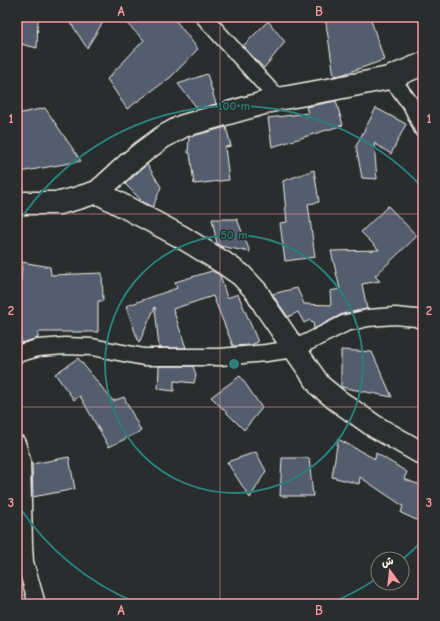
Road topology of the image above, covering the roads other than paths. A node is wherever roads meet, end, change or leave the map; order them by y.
1 (204, 17) edge
2 (423, 64) edge
3 (389, 78) junction
4 (278, 99) junction
5 (423, 130) edge
6 (97, 192) junction
7 (17, 203) edge
8 (423, 321) edge
9 (294, 349) junction
10 (17, 354) edge
11 (17, 443) edge
12 (423, 454) edge
13 (37, 604) edge

1 - 4 street
2 - 3 street
3 - 4 street
3 - 5 street
4 - 6 street
6 - 7 street
6 - 9 street
8 - 9 street
9 - 10 street
9 - 12 street
11 - 13 street

